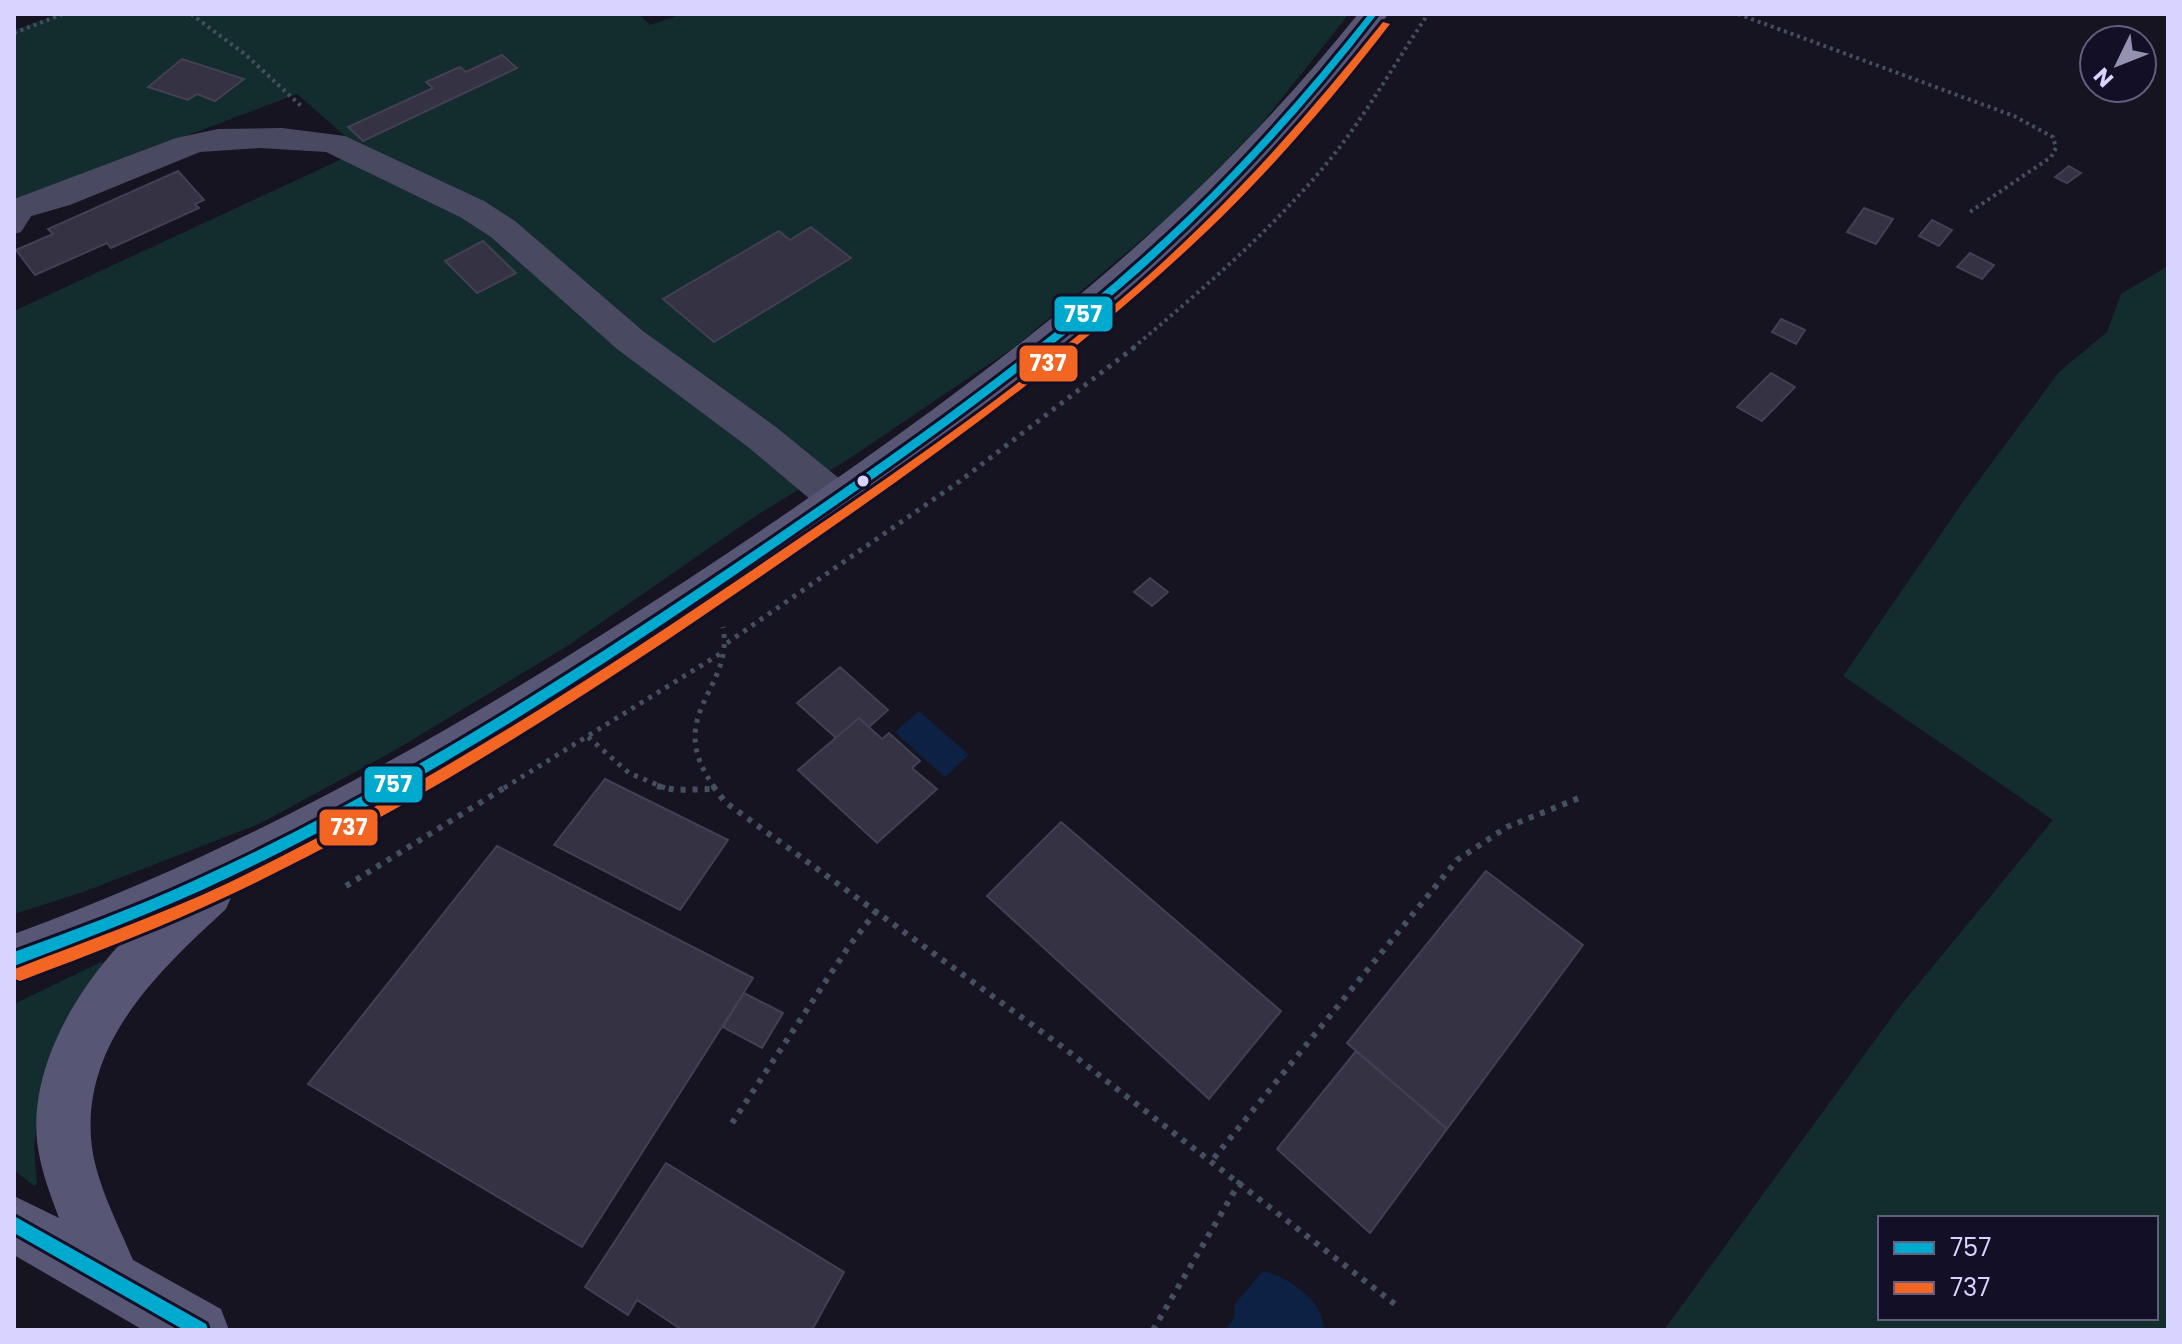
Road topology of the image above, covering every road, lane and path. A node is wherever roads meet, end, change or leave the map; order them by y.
1 (63, 14) edge
2 (191, 14) edge
3 (1373, 14) edge
4 (1738, 14) edge
5 (14, 33) edge
6 (314, 139) junction
7 (1967, 214) dead end
8 (18, 215) edge
9 (837, 499) junction
10 (696, 597) junction
11 (724, 651) junction
12 (588, 737) junction
13 (712, 789) junction
14 (1584, 796) dead end
15 (240, 865) junction
16 (346, 886) dead end
17 (878, 909) junction
18 (14, 959) edge
19 (732, 1123) dead end
20 (1214, 1158) junction
21 (1241, 1180) junction
22 (14, 1224) edge
23 (111, 1278) junction
24 (1396, 1305) dead end
25 (200, 1330) edge
26 (1153, 1330) edge

1 - 5 path
2 - 6 path
3 - 9 main road
4 - 7 path
6 - 8 street
6 - 9 street
9 - 10 main road
10 - 11 path
10 - 15 main road
11 - 12 path
11 - 13 path
12 - 13 path
12 - 16 path
13 - 17 path
14 - 20 path
15 - 18 main road
15 - 23 main road
17 - 19 path
17 - 20 path
20 - 21 path
21 - 24 path
21 - 26 path
22 - 23 main road
23 - 25 main road

